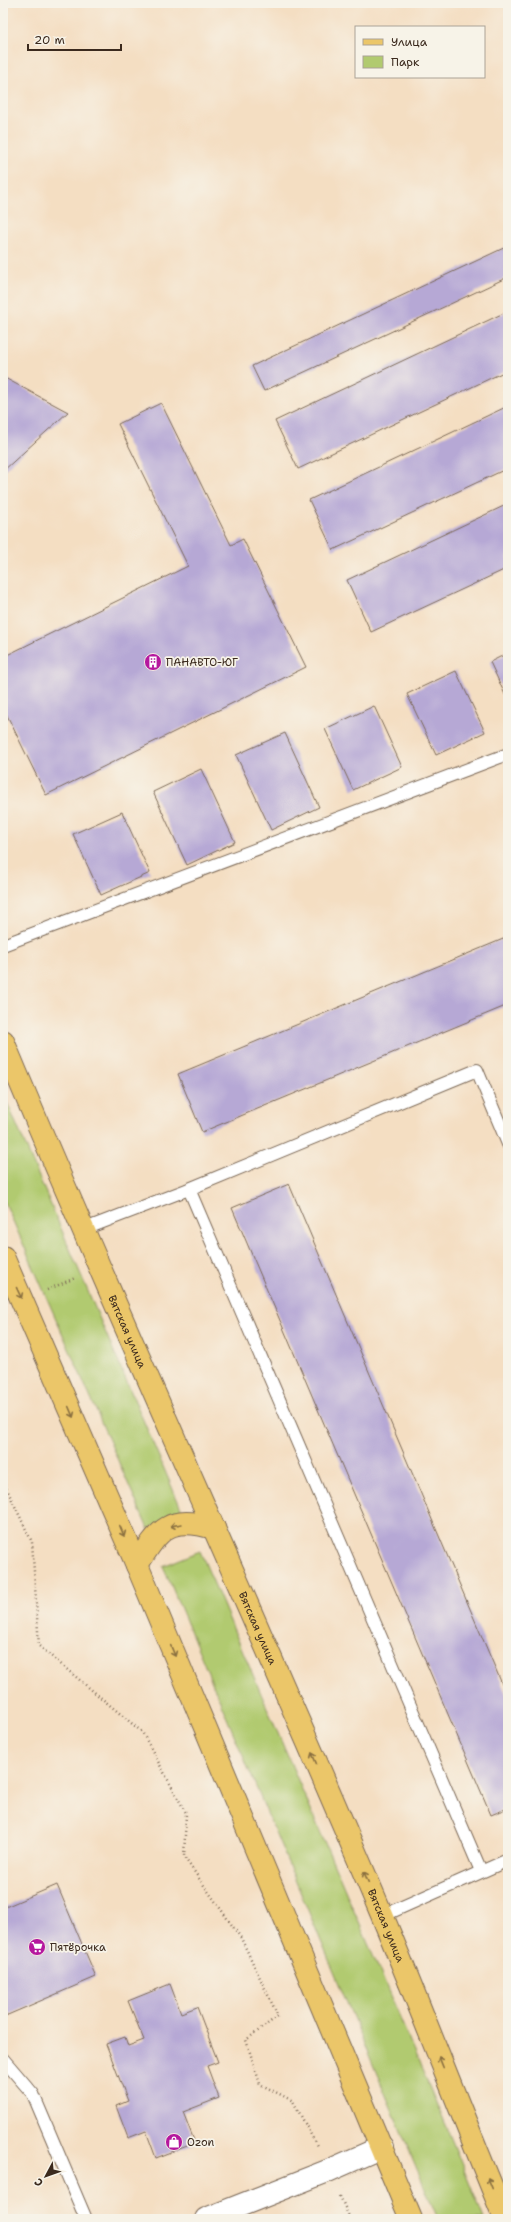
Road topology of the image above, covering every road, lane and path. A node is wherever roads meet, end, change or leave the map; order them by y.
1 (508, 754) edge
2 (3, 945) edge
3 (3, 1041) edge
4 (508, 1144) edge
5 (189, 1189) junction
6 (82, 1230) junction
7 (5, 1266) edge
8 (99, 1267) junction
9 (22, 1300) junction
10 (3, 1481) edge
11 (214, 1528) junction
12 (137, 1565) junction
13 (508, 1860) edge
14 (481, 1871) junction
15 (382, 1916) junction
16 (3, 2059) edge
17 (382, 2147) junction
18 (330, 2170) junction
19 (86, 2219) edge
20 (206, 2219) edge
21 (350, 2219) edge
22 (411, 2219) edge
23 (505, 2219) edge

1 - 2 lane
3 - 6 main road, Вятская улица
4 - 5 lane
5 - 6 lane
5 - 14 lane
6 - 8 main road, Вятская улица
7 -> 9 main road
8 - 9 path
8 - 11 main road, Вятская улица
9 -> 12 main road
10 - 18 path
11 -> 12 main road
15 -> 11 main road, Вятская улица
12 -> 17 main road
13 - 14 lane
14 - 15 lane
23 -> 15 main road, Вятская улица
16 - 19 lane
17 - 18 street
17 - 22 main road
18 - 20 street
18 - 21 path

